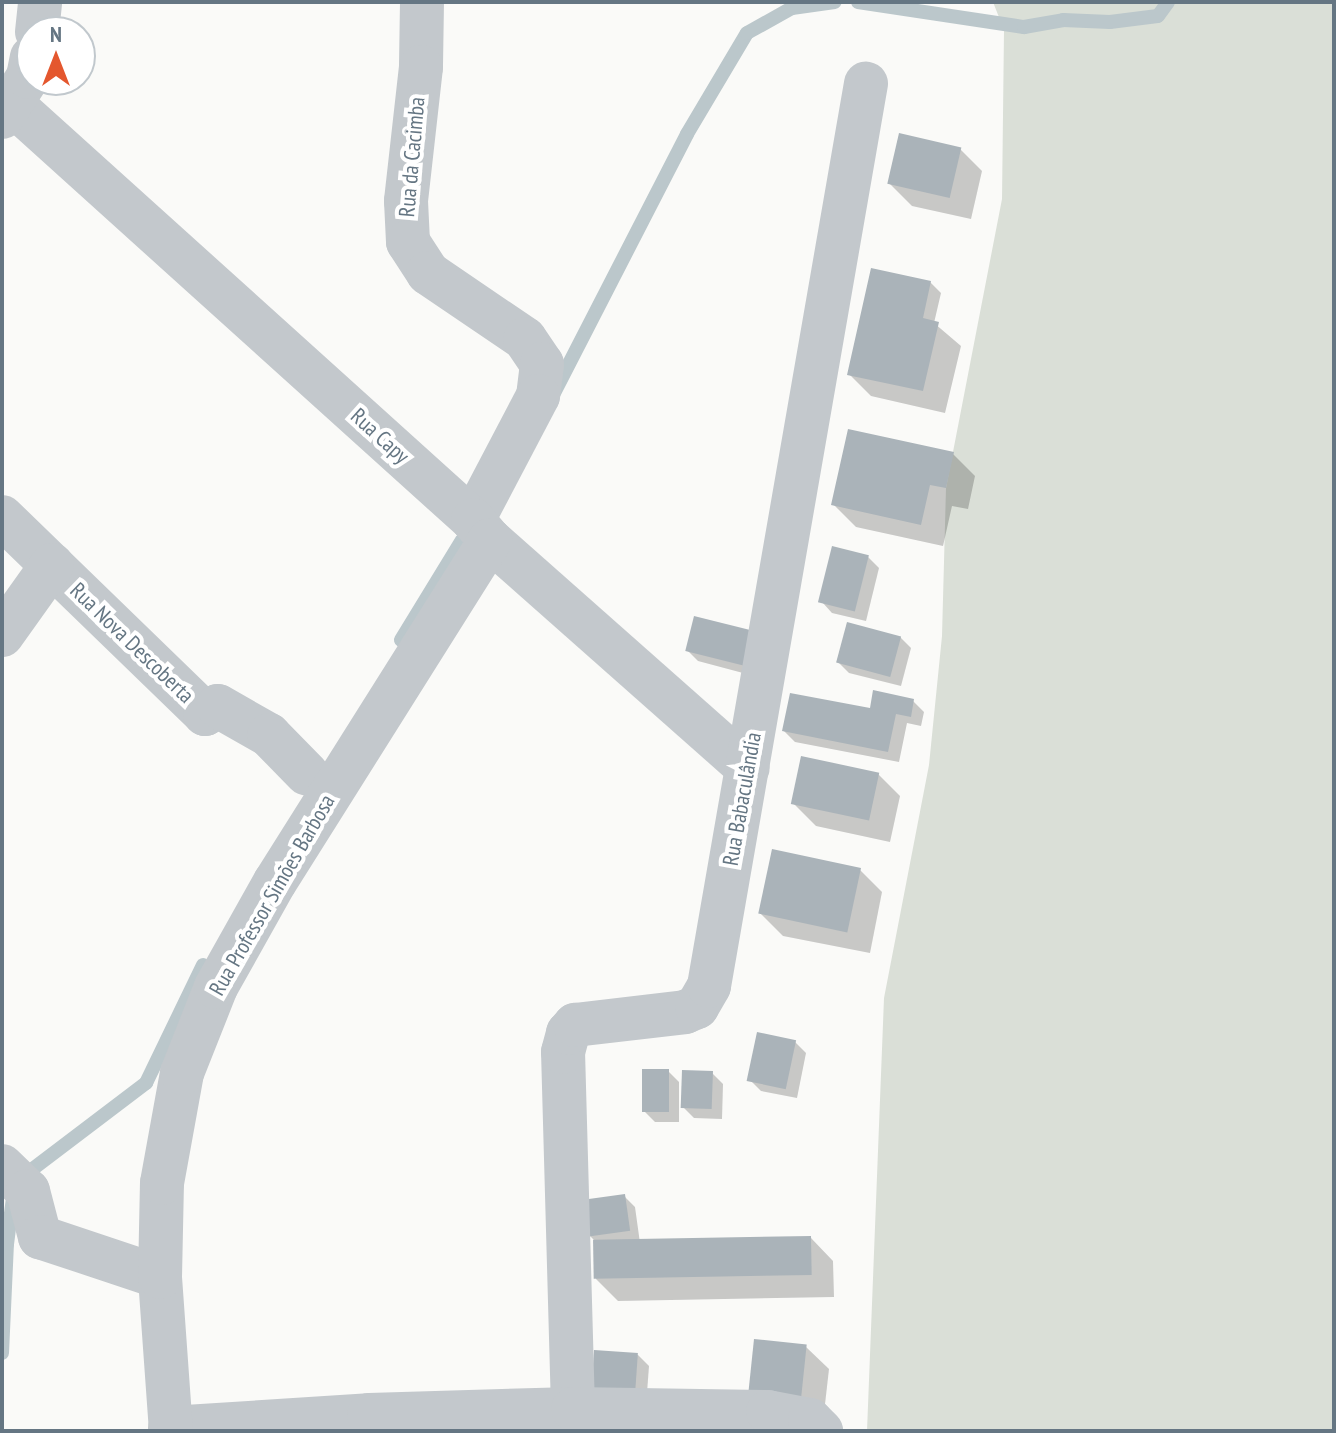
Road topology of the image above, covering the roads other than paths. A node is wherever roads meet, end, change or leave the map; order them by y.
1 (422, 2) edge
2 (866, 84) dead end
3 (7, 110) edge
4 (2, 517) edge
5 (482, 530) junction
6 (52, 565) junction
7 (2, 635) edge
8 (748, 768) junction
9 (307, 774) dead end
10 (2, 1166) edge
11 (160, 1277) junction
12 (573, 1409) junction
13 (170, 1429) edge
14 (821, 1431) edge

1 - 5 street, Rua da Cacimba
2 - 8 street, Rua Babaculândia
3 - 5 street, Rua Capy
4 - 6 street, Rua Nova Descoberta
5 - 8 street, Rua Capy
5 - 11 street, Rua Professor Simões Barbosa
6 - 7 street
6 - 9 street, Rua Nova Descoberta
8 - 12 street, Rua Babaculândia
10 - 11 street
11 - 13 street, Rua Professor Simões Barbosa
12 - 13 street
12 - 14 street

